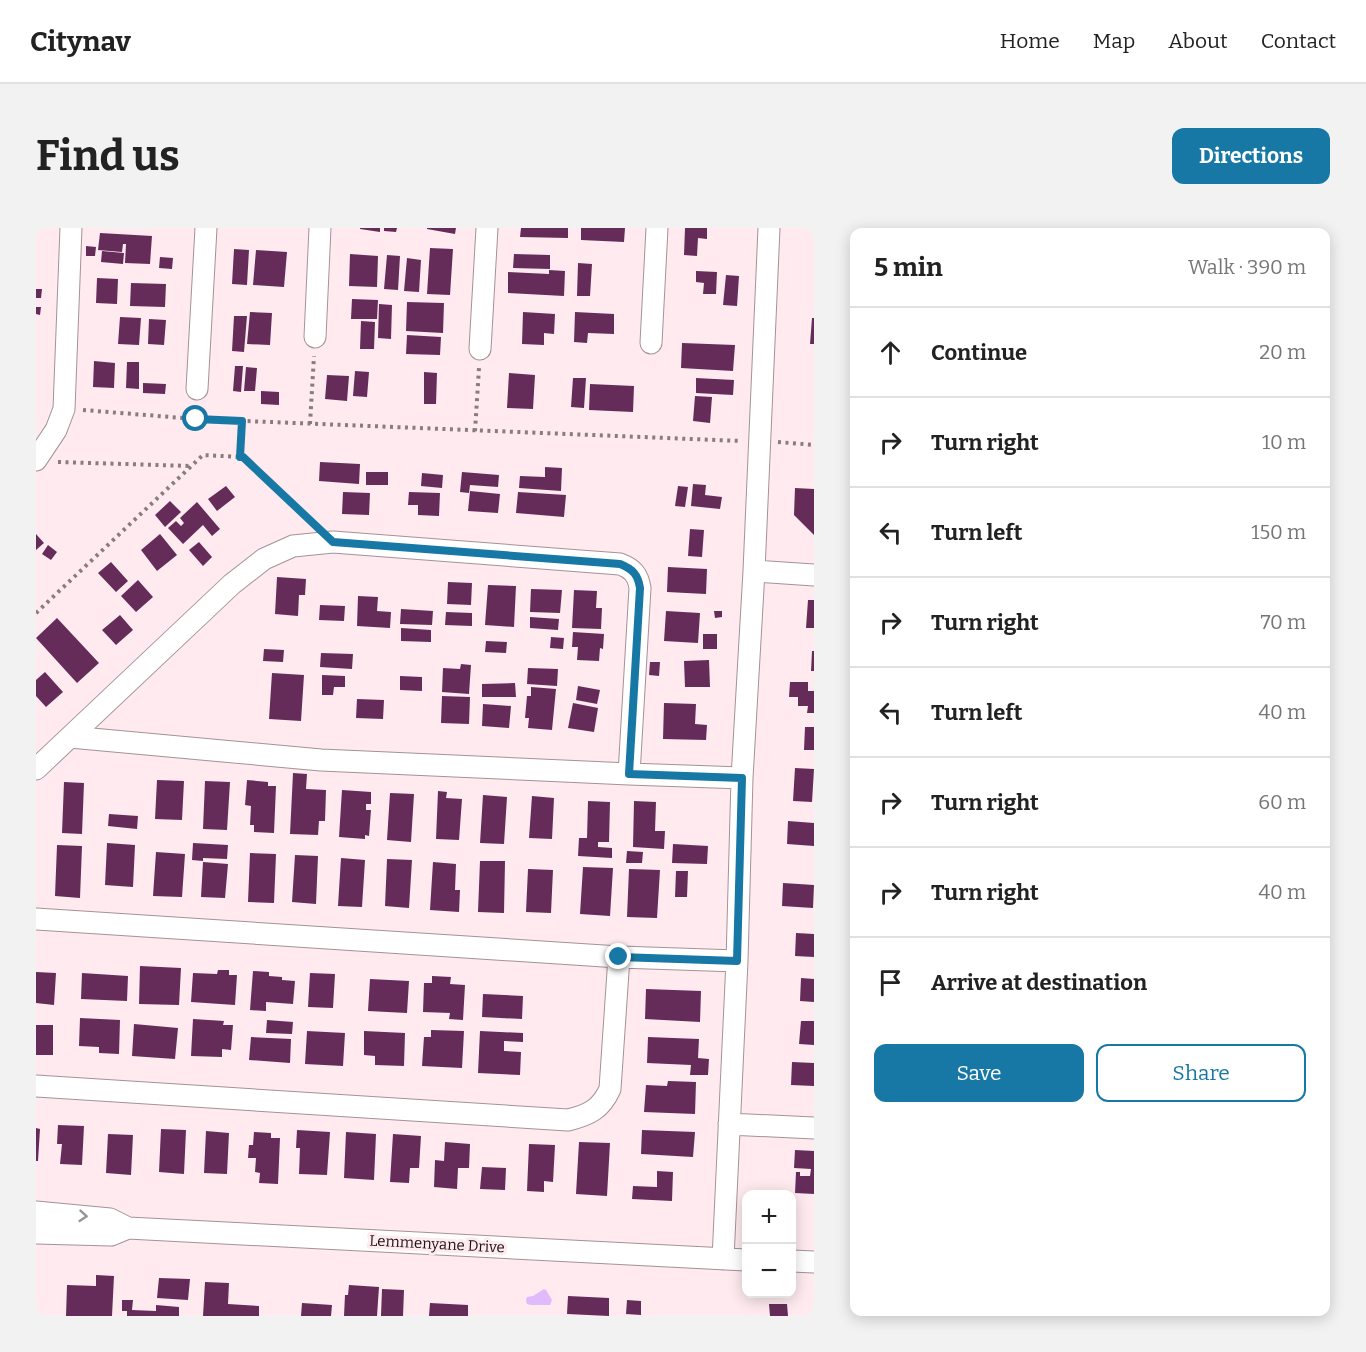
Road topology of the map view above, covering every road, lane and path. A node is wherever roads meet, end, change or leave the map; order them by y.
1 (71, 228) edge
2 (206, 228) edge
3 (320, 228) edge
4 (487, 228) edge
5 (657, 228) edge
6 (769, 228) edge
7 (315, 337) joint
8 (651, 343) dead end
9 (480, 349) joint
10 (197, 388) dead end
11 (64, 409) junction
12 (242, 421) junction
13 (310, 424) junction
14 (475, 431) junction
15 (760, 441) junction
16 (814, 445) edge
17 (240, 457) junction
18 (42, 461) edge
19 (191, 466) junction
20 (333, 542) junction
21 (754, 572) junction
22 (814, 575) edge
23 (36, 613) edge
24 (70, 737) junction
25 (36, 769) edge
26 (629, 774) junction
27 (742, 778) junction
28 (36, 919) edge
29 (619, 957) junction
30 (737, 961) junction
31 (36, 1086) edge
32 (729, 1124) junction
33 (814, 1128) edge
34 (36, 1212) edge
35 (128, 1228) junction
36 (36, 1233) edge
37 (723, 1259) junction
38 (742, 1260) edge
39 (796, 1261) edge
40 (814, 1262) edge

1 - 11 street
2 - 10 street
3 - 7 street
4 - 9 street
5 - 8 street
6 - 15 street
7 - 13 path
9 - 14 path
11 - 12 path
11 - 18 street
12 - 13 path
12 - 17 path
13 - 14 path
14 - 15 path
15 - 16 path
15 - 21 street
17 - 19 path
17 - 20 path
18 - 19 path
19 - 23 path
20 - 24 street
20 - 26 street
21 - 22 street
21 - 27 street
24 - 25 street
24 - 26 street
26 - 27 street
27 - 30 street
28 - 29 street
29 - 30 street
29 - 31 street
30 - 32 street
32 - 33 street
32 - 37 street
34 -> 35 street, Lemmenyane Drive
35 - 36 street, Lemmenyane Drive
35 - 37 street, Lemmenyane Drive
37 - 38 street, Lemmenyane Drive
39 - 40 street

